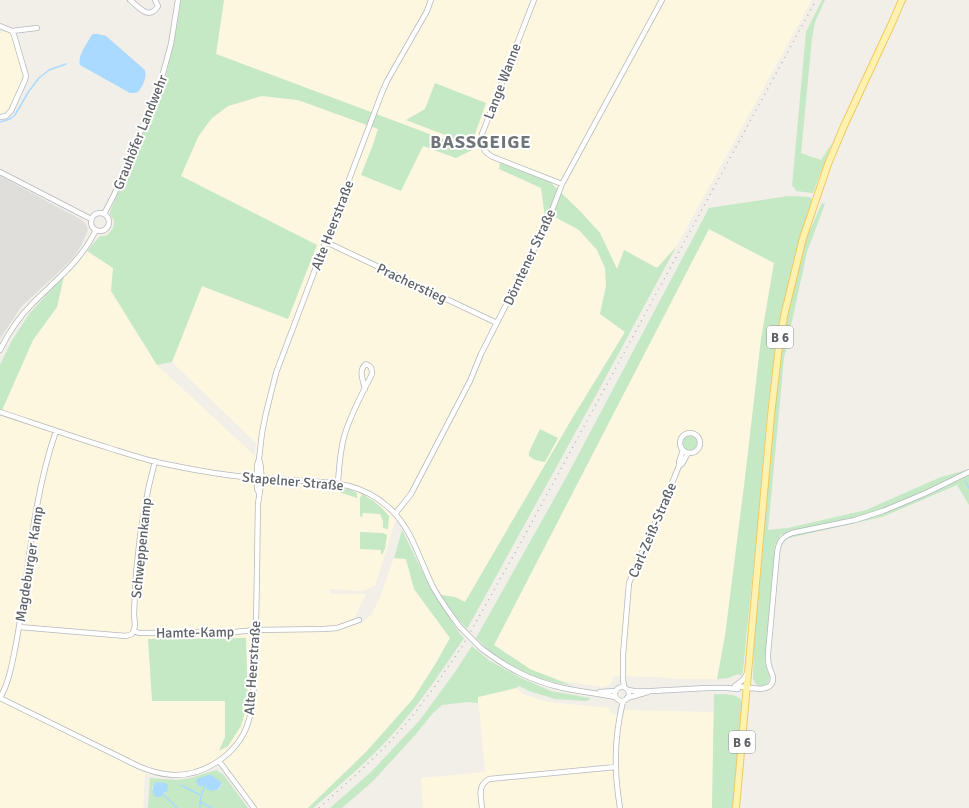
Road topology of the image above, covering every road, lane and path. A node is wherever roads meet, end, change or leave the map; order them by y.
1 (130, 0) edge
2 (155, 0) edge
3 (178, 0) edge
4 (431, 0) edge
5 (534, 0) edge
6 (662, 0) edge
7 (902, 0) edge
8 (0, 26) edge
9 (37, 28) dead end
10 (12, 31) junction
11 (0, 117) edge
12 (0, 172) edge
13 (562, 184) junction
14 (104, 214) junction
15 (92, 219) junction
16 (96, 230) junction
17 (326, 242) junction
18 (497, 323) junction
19 (0, 350) edge
20 (365, 389) junction
21 (0, 412) edge
22 (56, 431) junction
23 (686, 452) dead end
24 (155, 461) junction
25 (969, 472) edge
26 (259, 478) junction
27 (338, 483) junction
28 (395, 514) junction
29 (360, 620) dead end
30 (19, 627) junction
31 (256, 630) junction
32 (133, 633) junction
33 (748, 670) junction
34 (734, 686) junction
35 (624, 688) junction
36 (727, 688) junction
37 (746, 688) junction
38 (615, 690) junction
39 (652, 691) junction
40 (596, 693) junction
41 (0, 698) edge
42 (621, 699) junction
43 (219, 761) junction
44 (616, 767) junction
45 (254, 808) edge
46 (482, 808) edge
47 (620, 808) edge
48 (736, 808) edge

1 - 2 street
3 - 14 street, Grauhöfer Landwehr
4 - 17 street, Alte Heerstraße
5 - 13 street, Lange Wanne
6 - 13 street, Dörntener Straße
7 - 33 main road, B 6
8 - 10 street
9 - 10 street
10 - 11 street
12 - 15 street
13 - 18 street, Dörntener Straße
14 - 15 street
14 - 16 street
15 - 16 street
16 - 19 street
17 - 18 street, Pracherstieg
17 - 26 street, Alte Heerstraße
18 - 28 street, Dörntener Straße
20 - 20 street
20 - 27 street
21 - 22 street, Stapelner Straße
22 - 24 street, Stapelner Straße
22 - 30 street, Magdeburger Kamp
23 - 35 street, Carl-Zeiß-Straße
24 - 26 street, Stapelner Straße
24 - 32 street, Schweppenkamp
25 - 37 street
26 - 27 street, Stapelner Straße
26 - 31 street, Alte Heerstraße
27 - 28 street, Stapelner Straße
28 - 40 street, Stapelner Straße, bridge
29 - 31 street, Hamte-Kamp
30 - 32 street, Hamte-Kamp
30 - 41 street, Magdeburger Kamp
31 - 32 street, Hamte-Kamp
31 - 43 street, Alte Heerstraße
33 - 34 street
33 - 37 main road, B 6
34 - 36 street
34 - 37 street
35 - 38 street, Stapelner Straße
35 - 39 street, Stapelner Straße
35 - 42 street
36 - 37 street, Stapelner Straße
36 - 39 street, Stapelner Straße
37 - 48 main road, B 6
38 - 40 street, Stapelner Straße
38 - 42 street
39 - 42 street, Stapelner Straße
40 - 42 street, Stapelner Straße
41 - 43 street, Alte Heerstraße
42 - 44 street
43 - 45 street
44 - 46 street
44 - 47 street

